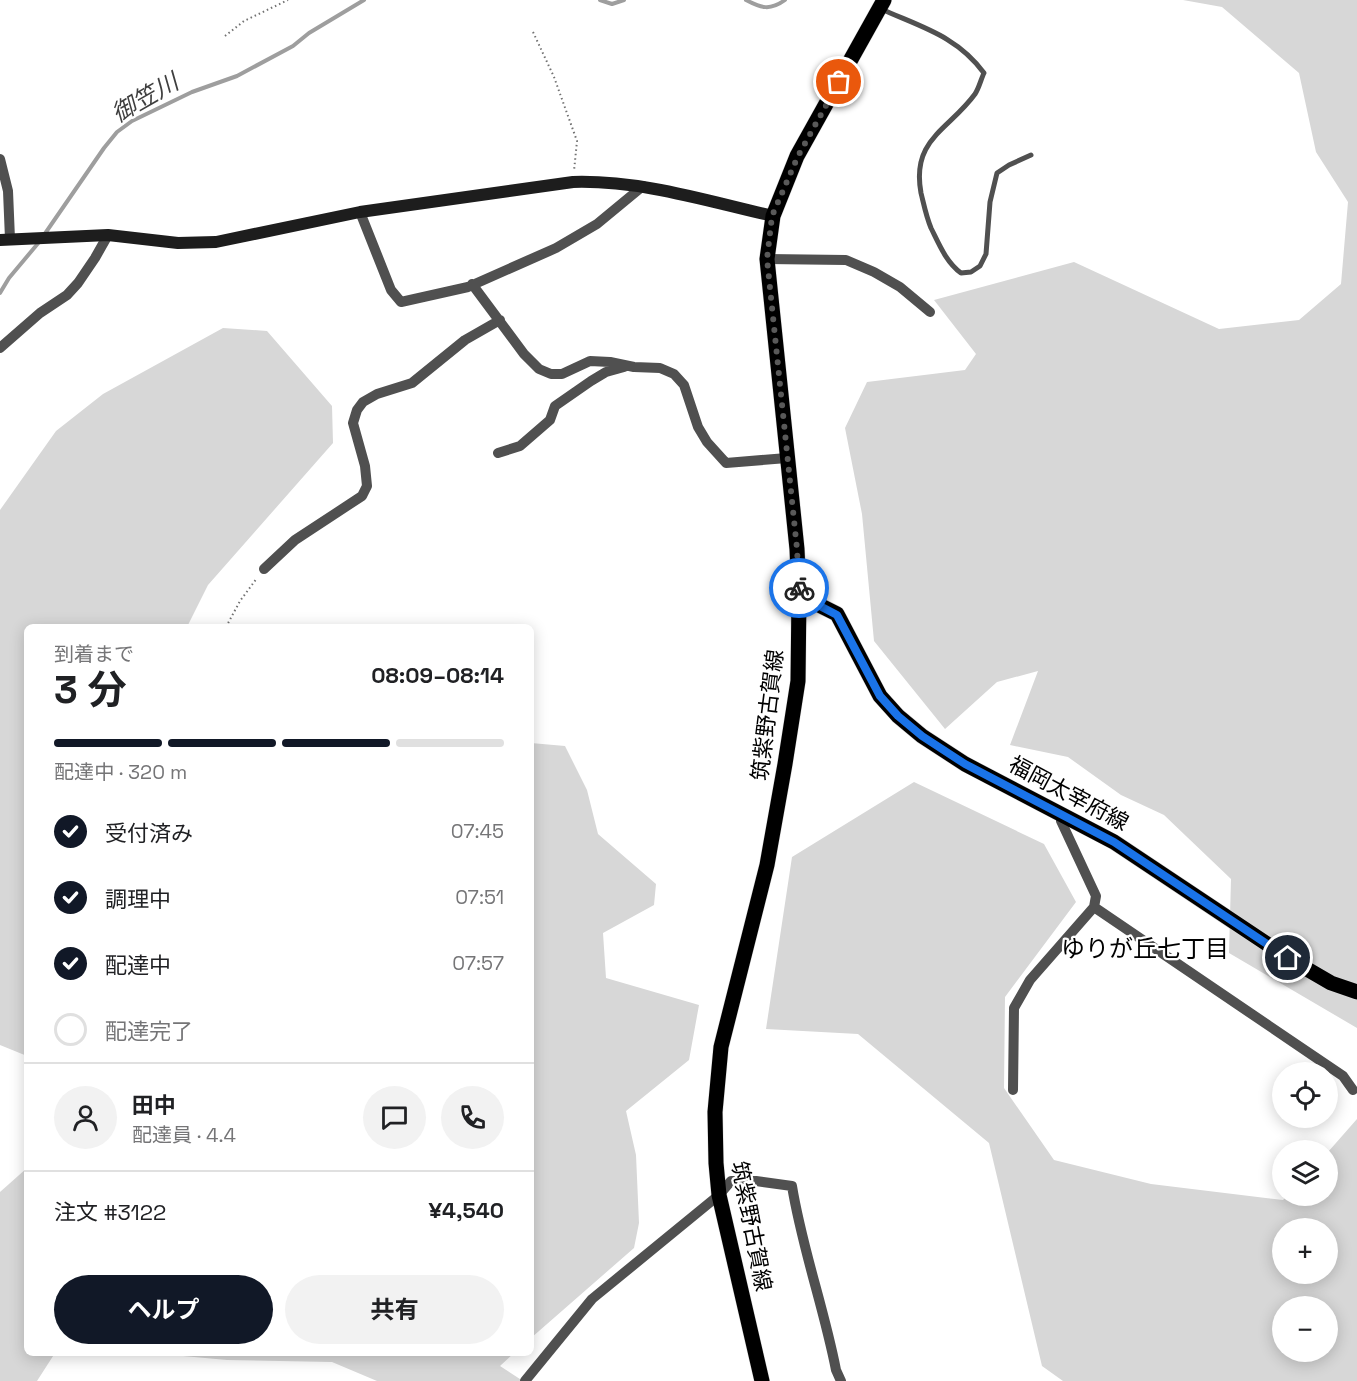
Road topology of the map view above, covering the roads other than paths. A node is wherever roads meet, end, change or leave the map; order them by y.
1 (882, 4) edge
2 (1031, 155) dead end
3 (0, 159) edge
4 (643, 186) junction
5 (360, 212) junction
6 (772, 216) junction
7 (108, 235) junction
8 (5, 240) edge
9 (767, 259) junction
10 (472, 285) junction
11 (930, 312) dead end
12 (500, 320) junction
13 (0, 348) edge
14 (627, 366) junction
15 (498, 453) dead end
16 (786, 458) junction
17 (264, 568) road end
18 (799, 595) junction
19 (1063, 814) junction
20 (1094, 906) junction
21 (1357, 992) edge
22 (1013, 1090) dead end
23 (1353, 1090) dead end
24 (719, 1195) junction
25 (525, 1381) edge
26 (762, 1381) edge
27 (841, 1381) edge

1 - 2 lane
1 - 6 main road, 筑紫野古賀線
3 - 8 street
4 - 5 street
4 - 6 street
4 - 10 street
5 - 7 street
5 - 10 street
6 - 9 main road, 筑紫野古賀線
7 - 8 street
7 - 13 street
9 - 11 street
9 - 16 main road, 筑紫野古賀線
10 - 12 street
12 - 14 street
12 - 17 street
14 - 15 street
14 - 16 street
16 - 18 main road, 筑紫野古賀線
18 - 19 main road, 福岡太宰府線
18 - 24 main road, 筑紫野古賀線
19 - 20 street
19 - 21 main road, 福岡太宰府線
20 - 22 street
20 - 23 street
24 - 25 street
24 - 26 main road, 筑紫野古賀線
24 - 27 street

